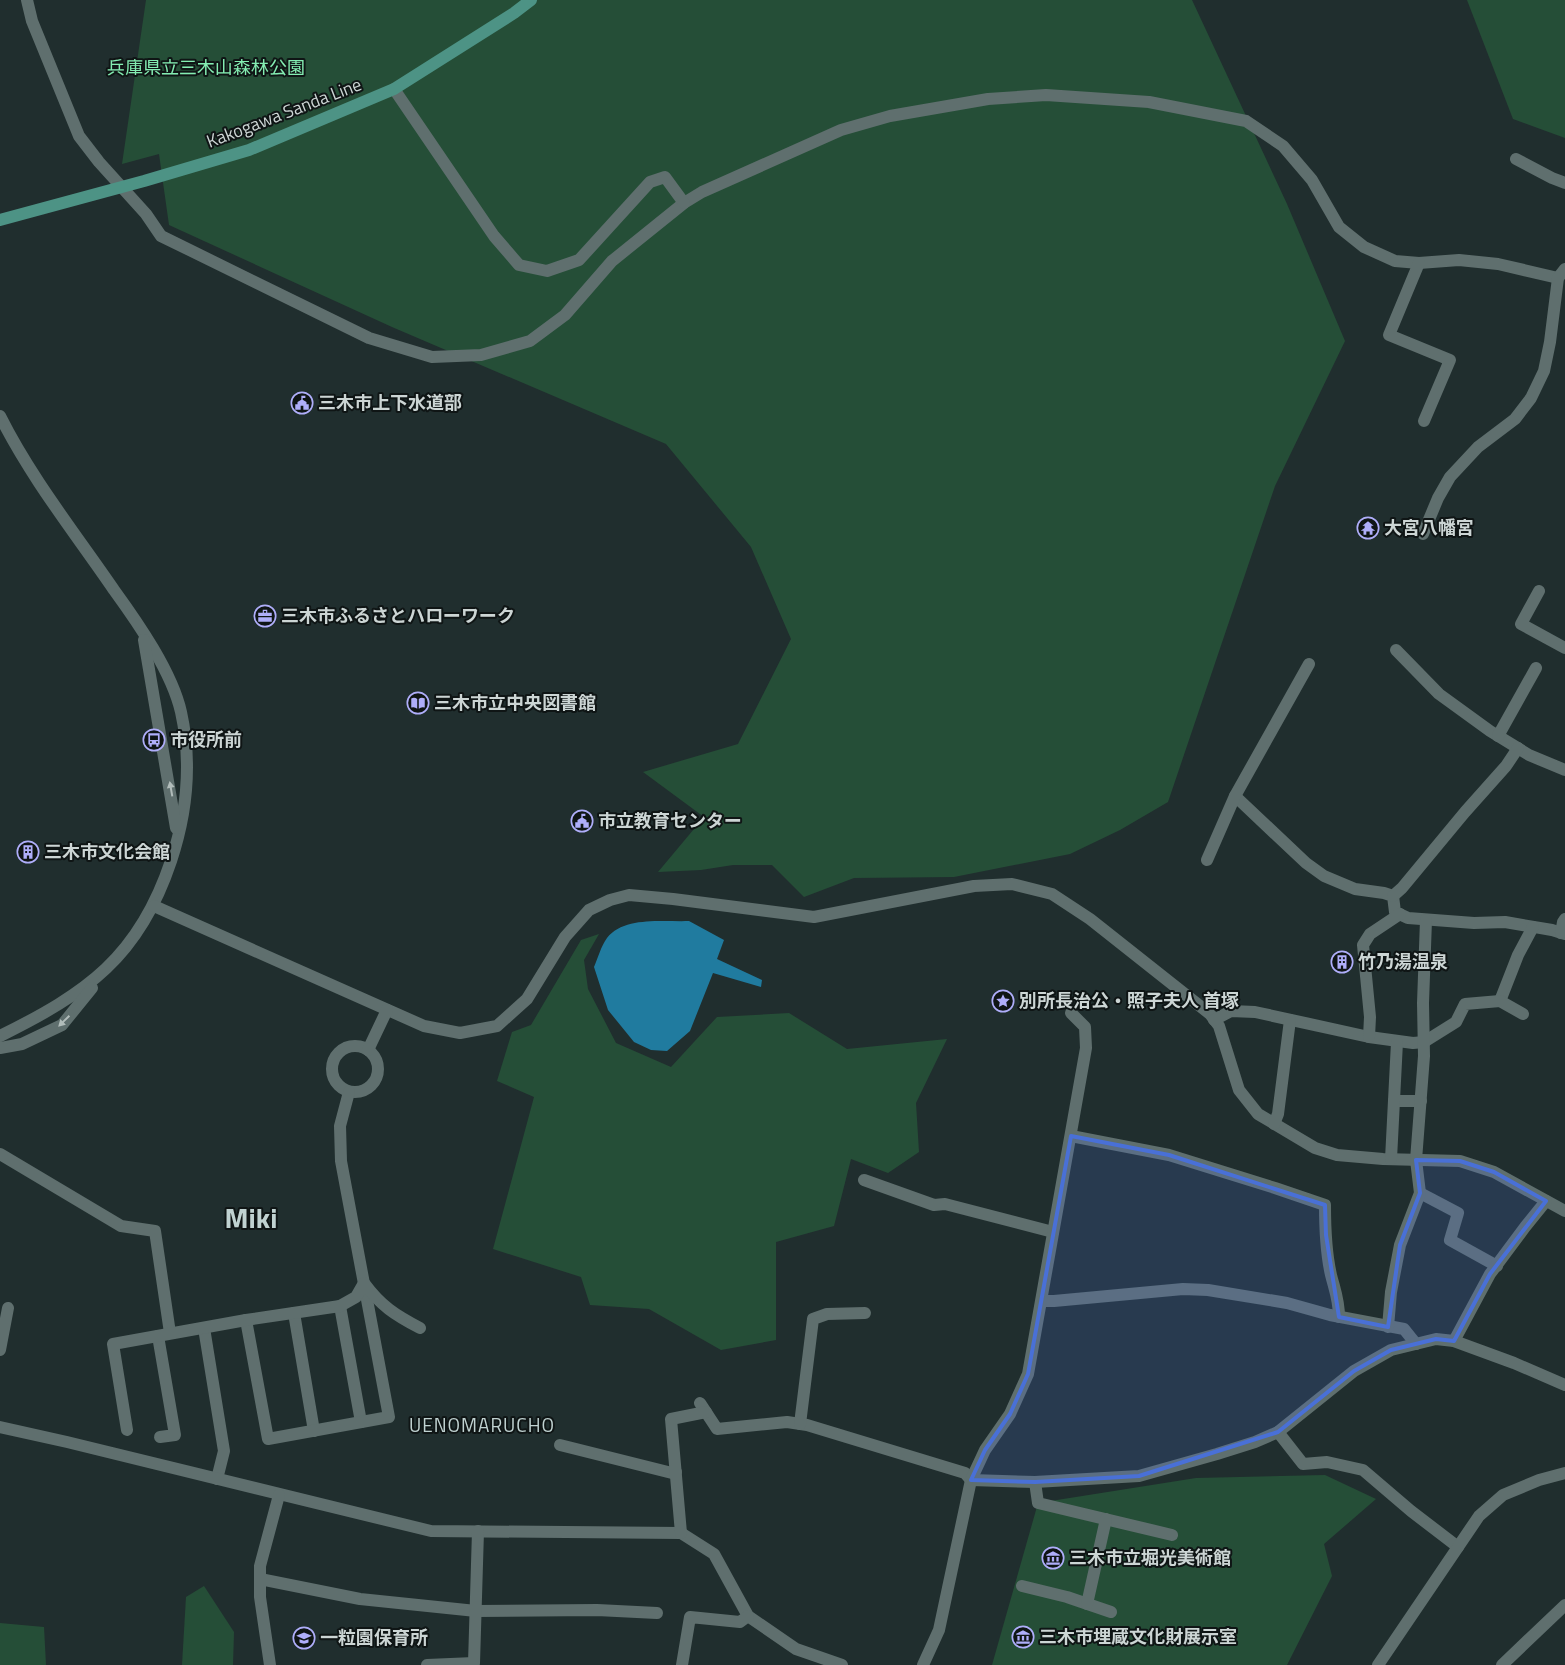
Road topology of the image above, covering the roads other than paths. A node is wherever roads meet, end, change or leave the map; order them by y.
1 (27, 0) edge
2 (531, 0) edge
3 (394, 89) junction
4 (1516, 159) dead end
5 (1565, 183) edge
6 (684, 203) junction
7 (0, 220) edge
8 (1419, 263) junction
9 (1561, 274) edge
10 (0, 416) edge
11 (1424, 421) dead end
12 (1423, 534) dead end
13 (1539, 591) dead end
14 (141, 628) junction
15 (1565, 648) edge
16 (1396, 650) dead end
17 (1309, 664) dead end
18 (1536, 668) dead end
19 (1498, 736) junction
20 (1518, 748) junction
21 (1565, 770) edge
22 (1235, 796) junction
23 (178, 838) junction
24 (1207, 860) dead end
25 (1393, 896) junction
26 (154, 906) junction
27 (1400, 914) junction
28 (1565, 919) edge
29 (1426, 920) junction
30 (1533, 927) junction
31 (1563, 934) edge
32 (106, 970) junction
33 (1500, 1001) junction
34 (387, 1010) junction
35 (1071, 1013) dead end
36 (1523, 1014) dead end
37 (1214, 1020) junction
38 (1290, 1020) junction
39 (0, 1036) edge
40 (1369, 1037) junction
41 (1397, 1042) junction
42 (1424, 1042) junction
43 (0, 1048) edge
44 (368, 1050) junction
45 (349, 1092) junction
46 (1394, 1101) junction
47 (1421, 1101) junction
48 (1274, 1124) junction
49 (1071, 1136) junction
50 (0, 1154) edge
51 (1391, 1159) junction
52 (1416, 1160) junction
53 (864, 1180) dead end
54 (1420, 1193) junction
55 (1546, 1201) junction
56 (1565, 1211) edge
57 (1053, 1232) junction
58 (1496, 1266) junction
59 (364, 1283) junction
60 (1042, 1301) junction
61 (340, 1306) junction
62 (8, 1308) dead end
63 (294, 1313) junction
64 (865, 1314) dead end
65 (1339, 1317) junction
66 (246, 1320) junction
67 (1388, 1327) junction
68 (204, 1328) junction
69 (420, 1328) dead end
70 (164, 1334) junction
71 (1454, 1341) junction
72 (1416, 1344) junction
73 (0, 1350) edge
74 (1565, 1385) edge
75 (361, 1422) junction
76 (800, 1424) junction
77 (0, 1427) edge
78 (127, 1430) dead end
79 (314, 1430) junction
80 (1278, 1432) junction
81 (160, 1437) dead end
82 (560, 1445) dead end
83 (676, 1472) junction
84 (1565, 1473) edge
85 (217, 1479) junction
86 (971, 1480) junction
87 (1035, 1482) junction
88 (279, 1495) junction
89 (1106, 1519) junction
90 (478, 1531) junction
91 (681, 1533) junction
92 (1172, 1535) dead end
93 (1458, 1547) junction
94 (260, 1579) junction
95 (1022, 1586) dead end
96 (1087, 1604) junction
97 (1565, 1605) edge
98 (476, 1611) junction
99 (1111, 1612) dead end
100 (657, 1613) dead end
101 (748, 1616) junction
102 (270, 1665) edge
103 (427, 1665) edge
104 (682, 1665) edge
105 (842, 1665) edge
106 (923, 1665) edge
107 (1378, 1665) edge
108 (1502, 1665) edge

1 - 6 street
2 - 3 main road, Kakogawa Sanda Line
3 - 6 street
3 - 7 main road, Kakogawa Sanda Line
4 - 5 street
6 - 8 street
8 - 9 street
8 - 11 street
9 - 12 street
10 - 14 street
13 - 15 street
23 -> 14 street
14 - 23 street
16 - 19 street
17 - 22 street
18 - 19 street
19 - 20 street
20 - 21 street
20 - 25 street
22 - 24 street
22 - 25 street
23 - 26 street
25 - 27 street
26 - 32 street
26 - 34 street
27 - 29 street
27 - 40 street
28 - 31 street
29 - 30 street
29 - 42 street
30 - 31 street
30 - 33 street
32 - 39 street
32 -> 43 street
33 - 36 street
33 - 42 street
34 - 37 street
34 - 44 street
35 - 49 street
37 - 38 street
37 - 48 street
38 - 40 street
38 - 48 street
40 - 41 street
41 - 42 street
41 - 46 street
42 - 47 street
44 - 45 street
44 - 45 street
45 - 59 street
46 - 47 street
46 - 51 street
47 - 52 street
48 - 51 street
49 - 57 street
49 - 65 street
50 - 70 street
51 - 52 street
52 - 54 street
52 - 55 street
53 - 57 street
54 - 58 street
54 - 67 street
55 - 56 street
55 - 58 street
57 - 60 street
58 - 71 street
59 - 61 street
59 - 69 street
59 - 75 street
60 - 65 street
60 - 86 street
61 - 63 street
61 - 75 street
62 - 73 street
63 - 66 street
63 - 79 street
64 - 76 street
65 - 67 street
66 - 68 street
66 - 79 street
67 - 72 street
68 - 70 street
68 - 85 street
70 - 78 street
70 - 81 street
71 - 72 street
71 - 74 street
72 - 80 street
75 - 79 street
76 - 83 street
76 - 86 street
77 - 85 street
80 - 87 street
80 - 93 street
82 - 83 street
83 - 91 street
84 - 93 street
85 - 88 street
86 - 87 street
86 - 106 street
87 - 89 street
88 - 90 street
88 - 94 street
89 - 92 street
89 - 96 street
90 - 91 street
90 - 98 street
91 - 101 street
93 - 107 street
94 - 98 street
94 - 102 street
95 - 96 street
96 - 99 street
97 - 108 street
98 - 100 street
98 - 103 street
101 - 104 street
101 - 105 street

